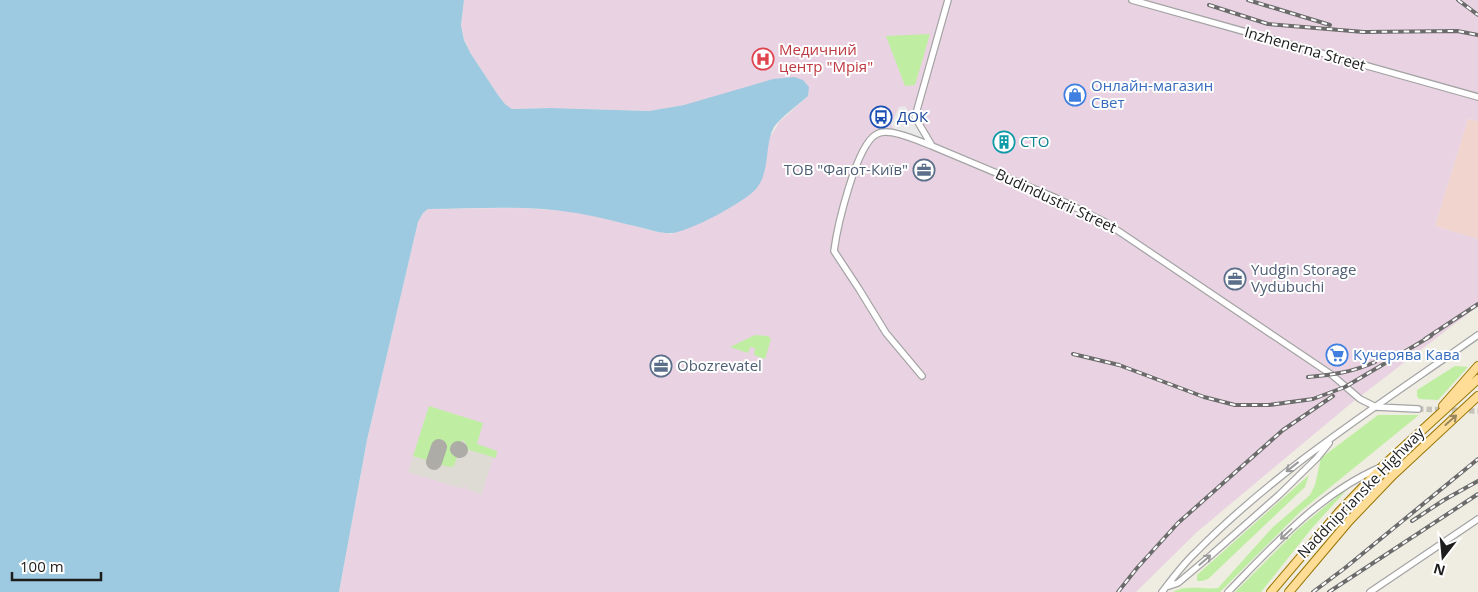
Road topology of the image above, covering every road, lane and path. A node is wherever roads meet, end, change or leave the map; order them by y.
1 (948, 0) edge
2 (1132, 0) edge
3 (1478, 97) edge
4 (932, 146) junction
5 (1478, 335) edge
6 (1478, 366) edge
7 (922, 376) dead end
8 (1478, 379) edge
9 (1477, 398) edge
10 (1376, 407) junction
11 (1418, 409) tunnel mouth
12 (1434, 418) junction
13 (1332, 439) junction
14 (1383, 466) junction
15 (1478, 519) edge
16 (1164, 590) edge
17 (1228, 592) edge
18 (1271, 592) edge
19 (1289, 592) edge
20 (1370, 592) edge

1 - 4 street
2 - 3 street, Inzhenerna Street
4 - 7 street, Budindustrii Street
4 - 10 street, Budindustrii Street
5 - 10 street
6 - 12 main road
8 - 12 main road, Naddniprianske Highway
19 -> 9 main road, Naddniprianske Highway
10 - 11 street
10 - 13 street
12 - 14 main road, Naddniprianske Highway
13 -> 16 street
16 -> 13 street
14 -> 17 street
14 - 18 main road, Naddniprianske Highway
15 - 20 street

